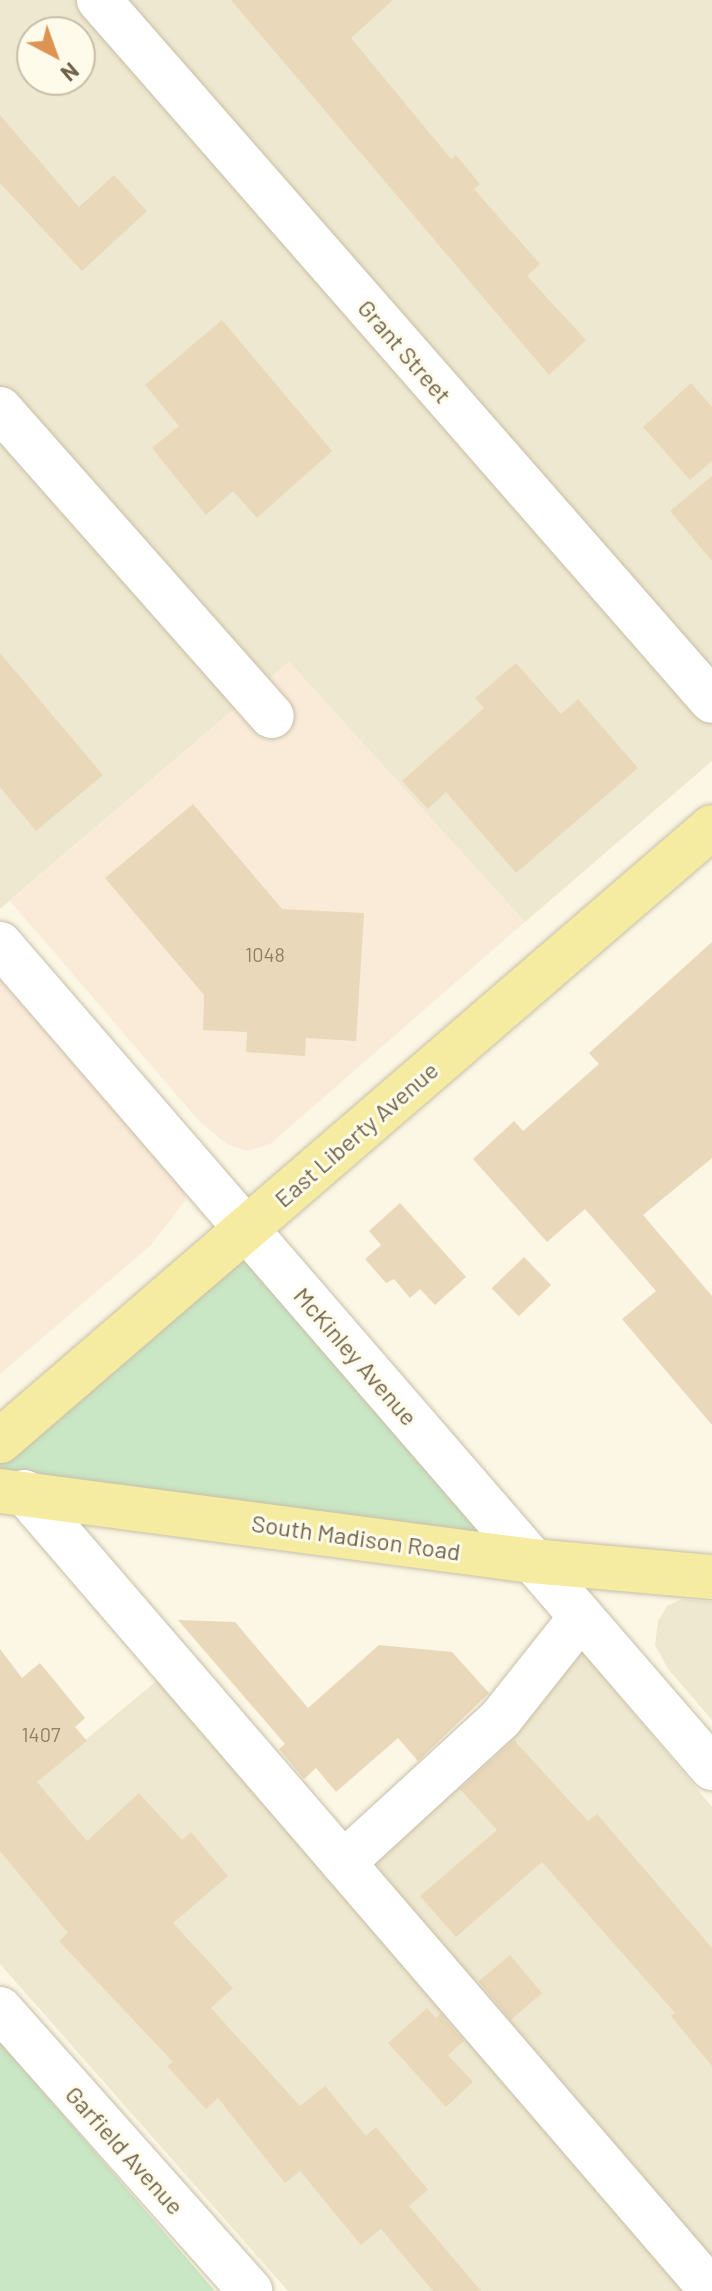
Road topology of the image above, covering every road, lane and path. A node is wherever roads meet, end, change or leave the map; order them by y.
1 (99, 0) edge
2 (0, 409) edge
3 (712, 701) edge
4 (272, 716) dead end
5 (712, 827) edge
6 (0, 944) edge
7 (246, 1228) junction
8 (0, 1441) edge
9 (12, 1491) edge
10 (532, 1561) junction
11 (712, 1577) edge
12 (581, 1617) junction
13 (712, 1768) edge
14 (343, 1863) junction
15 (0, 2009) edge
16 (250, 2291) edge
17 (712, 2291) edge

1 - 3 street, Grant Street
2 - 4 street
5 - 7 main road, East Liberty Avenue
6 - 7 street, McKinley Avenue
7 - 8 main road, East Liberty Avenue
7 - 10 street, McKinley Avenue
9 - 10 main road, South Madison Road
9 - 14 street
10 - 11 main road, South Madison Road
10 - 12 street, McKinley Avenue
12 - 13 street, McKinley Avenue
12 - 14 street
14 - 17 street
15 - 16 street, Garfield Avenue

